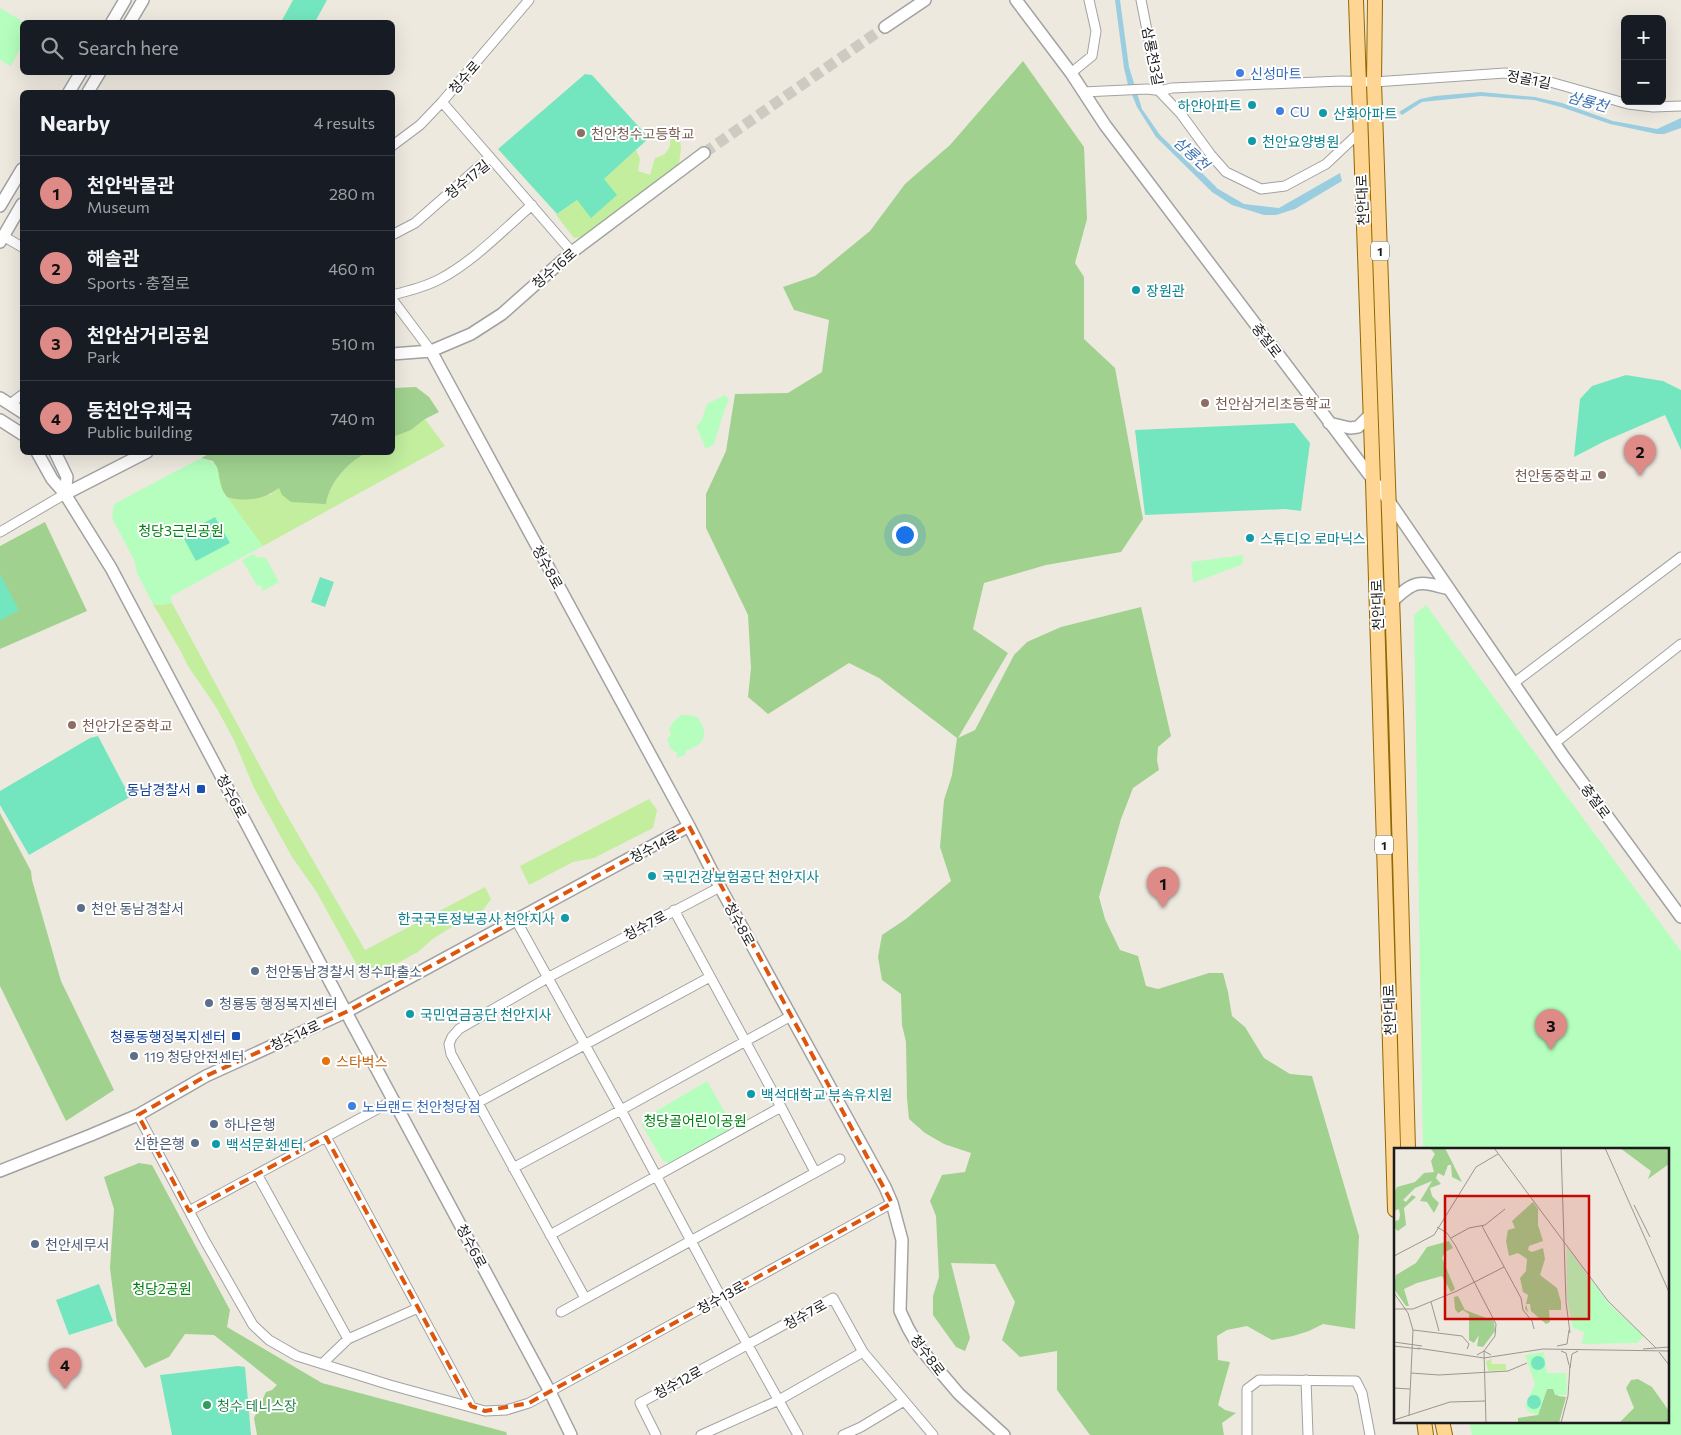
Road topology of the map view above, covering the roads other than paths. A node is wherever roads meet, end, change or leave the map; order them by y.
1 (125, 0) edge
2 (143, 0) edge
3 (529, 0) edge
4 (924, 0) edge
5 (1016, 0) edge
6 (1089, 0) edge
7 (1142, 0) edge
8 (1356, 0) edge
9 (1375, 0) edge
10 (113, 20) edge
11 (131, 20) edge
12 (885, 27) tunnel mouth
13 (1070, 73) junction
14 (79, 75) edge
15 (98, 75) edge
16 (1374, 82) junction
17 (1358, 83) junction
18 (70, 90) edge
19 (89, 90) edge
20 (1159, 91) junction
21 (1083, 92) junction
22 (442, 102) junction
23 (1681, 106) edge
24 (1360, 132) junction
25 (395, 144) edge
26 (704, 153) tunnel mouth
27 (490, 157) junction
28 (20, 172) edge
29 (532, 205) junction
30 (0, 206) edge
31 (20, 208) edge
32 (395, 233) edge
33 (2, 239) edge
34 (20, 246) edge
35 (572, 252) junction
36 (395, 294) edge
37 (395, 303) edge
38 (431, 351) junction
39 (395, 354) edge
40 (20, 396) edge
41 (5, 401) edge
42 (20, 411) edge
43 (1370, 414) junction
44 (0, 420) edge
45 (1330, 423) junction
46 (20, 433) edge
47 (39, 455) edge
48 (56, 455) edge
49 (128, 457) edge
50 (1373, 481) junction
51 (65, 494) junction
52 (1389, 501) junction
53 (0, 532) edge
54 (1681, 557) edge
55 (1450, 589) junction
56 (1392, 602) junction
57 (1681, 644) edge
58 (1514, 683) junction
59 (1555, 743) junction
60 (689, 826) junction
61 (720, 887) junction
62 (674, 910) junction
63 (1681, 918) edge
64 (516, 920) junction
65 (549, 977) junction
66 (710, 977) junction
67 (346, 1012) junction
68 (791, 1016) junction
69 (745, 1040) junction
70 (586, 1045) junction
71 (394, 1100) junction
72 (477, 1103) junction
73 (782, 1107) junction
74 (622, 1110) junction
75 (138, 1115) junction
76 (326, 1138) junction
77 (1408, 1148) edge
78 (840, 1160) dead end
79 (513, 1168) junction
80 (0, 1171) edge
81 (815, 1172) junction
82 (257, 1174) junction
83 (657, 1176) junction
84 (1394, 1177) edge
85 (892, 1203) junction
86 (189, 1211) junction
87 (550, 1235) junction
88 (692, 1241) junction
89 (721, 1297) junction
90 (585, 1298) junction
91 (418, 1308) junction
92 (561, 1312) dead end
93 (348, 1338) junction
94 (748, 1344) junction
95 (863, 1352) junction
96 (322, 1364) junction
97 (1306, 1380) junction
98 (550, 1392) junction
99 (779, 1400) junction
100 (904, 1401) junction
101 (471, 1406) junction
102 (1424, 1422) edge
103 (1442, 1422) edge
104 (863, 1431) edge
105 (571, 1435) edge
106 (656, 1435) edge
107 (701, 1435) edge
108 (798, 1435) edge
109 (843, 1435) edge
110 (933, 1435) edge
111 (1004, 1435) edge
112 (1247, 1435) edge
113 (1308, 1435) edge
114 (1370, 1435) edge
115 (1426, 1435) edge
116 (1445, 1435) edge

1 - 10 street
2 - 11 street
3 - 22 street, 청수로
4 - 12 street
5 - 13 street, 충절로
6 - 13 street
7 - 20 street, 삼룡천3길
8 - 17 main road, 천안대로 / 1
9 - 16 main road, 천안대로 / 1
13 - 21 street, 충절로
14 - 18 street
15 - 19 street
16 - 17 street, 정골1길
16 - 23 street, 정골1길
16 - 52 main road, 천안대로 / 1
17 - 20 street, 정골1길
17 - 24 main road, 천안대로 / 1
20 - 21 street, 정골1길
20 - 24 street, 삼룡천3길
21 - 45 street, 충절로
22 - 25 street, 청수로
22 - 27 street
24 - 43 main road, 천안대로 / 1
26 - 35 street, 청수16로
27 - 29 street, 청수17길
27 - 32 street, 청수17길
28 - 30 street
29 - 35 street, 청수17길
29 - 36 street
31 - 33 street
33 - 34 street
35 - 38 street, 청수16로
37 - 38 street
38 - 39 street, 청수16로
38 - 60 street, 청수8로
40 - 41 street
41 - 42 street
43 - 45 street
43 - 50 main road, 천안대로 / 1
44 - 46 street
45 - 50 street, 충절로
47 - 51 street, 청수6로
48 - 51 street, 청수6로
49 - 51 street
50 - 52 street, 충절로
50 - 84 main road, 천안대로 / 1
51 - 53 street
51 - 67 street, 청수6로
52 - 55 street, 충절로
52 - 56 main road, 천안대로 / 1
54 - 58 street
55 - 56 street
55 - 58 street, 충절로
56 - 77 main road, 천안대로 / 1
57 - 59 street
58 - 59 street, 충절로
59 - 63 street, 충절로
60 - 61 street, 청수8로
60 - 64 street, 청수14로
61 - 62 street
61 - 68 street, 청수8로
62 - 65 street, 청수7로
62 - 66 street, 청수7로
64 - 65 street
64 - 67 street, 청수14로
65 - 70 street
65 - 72 street, 청수7로
66 - 69 street, 청수7로
66 - 70 street
67 - 71 street, 청수6로
67 - 75 street, 청수14로
68 - 69 street
68 - 85 street, 청수8로
69 - 73 street, 청수7로
69 - 74 street
70 - 72 street
70 - 74 street
71 - 76 street
71 - 98 street, 청수6로
72 - 79 street, 청수7로
73 - 81 street, 청수7로
73 - 83 street
74 - 79 street
74 - 83 street
75 - 80 street, 청수14로
75 - 86 street
76 - 82 street
76 - 91 street
78 - 81 street
79 - 87 street, 청수7로
81 - 88 street
82 - 86 street
82 - 93 street
83 - 87 street
83 - 88 street
85 - 89 street, 청수13로
85 - 111 street, 청수8로
86 - 96 street
87 - 90 street, 청수7로
88 - 89 street
88 - 90 street
89 - 94 street
89 - 98 street, 청수13로
90 - 92 street
91 - 93 street
91 - 101 street
93 - 96 street
94 - 95 street, 청수7로
94 - 99 street
94 - 106 street, 청수12로
95 - 99 street
95 - 100 street, 청수7로
96 - 101 street
97 - 112 street
97 - 113 street
97 - 114 street
98 - 101 street
98 - 105 street, 청수6로
99 - 107 street
99 - 108 street
100 - 104 street
100 - 110 street, 청수7로
102 - 115 main road
103 - 116 main road
104 - 109 street

